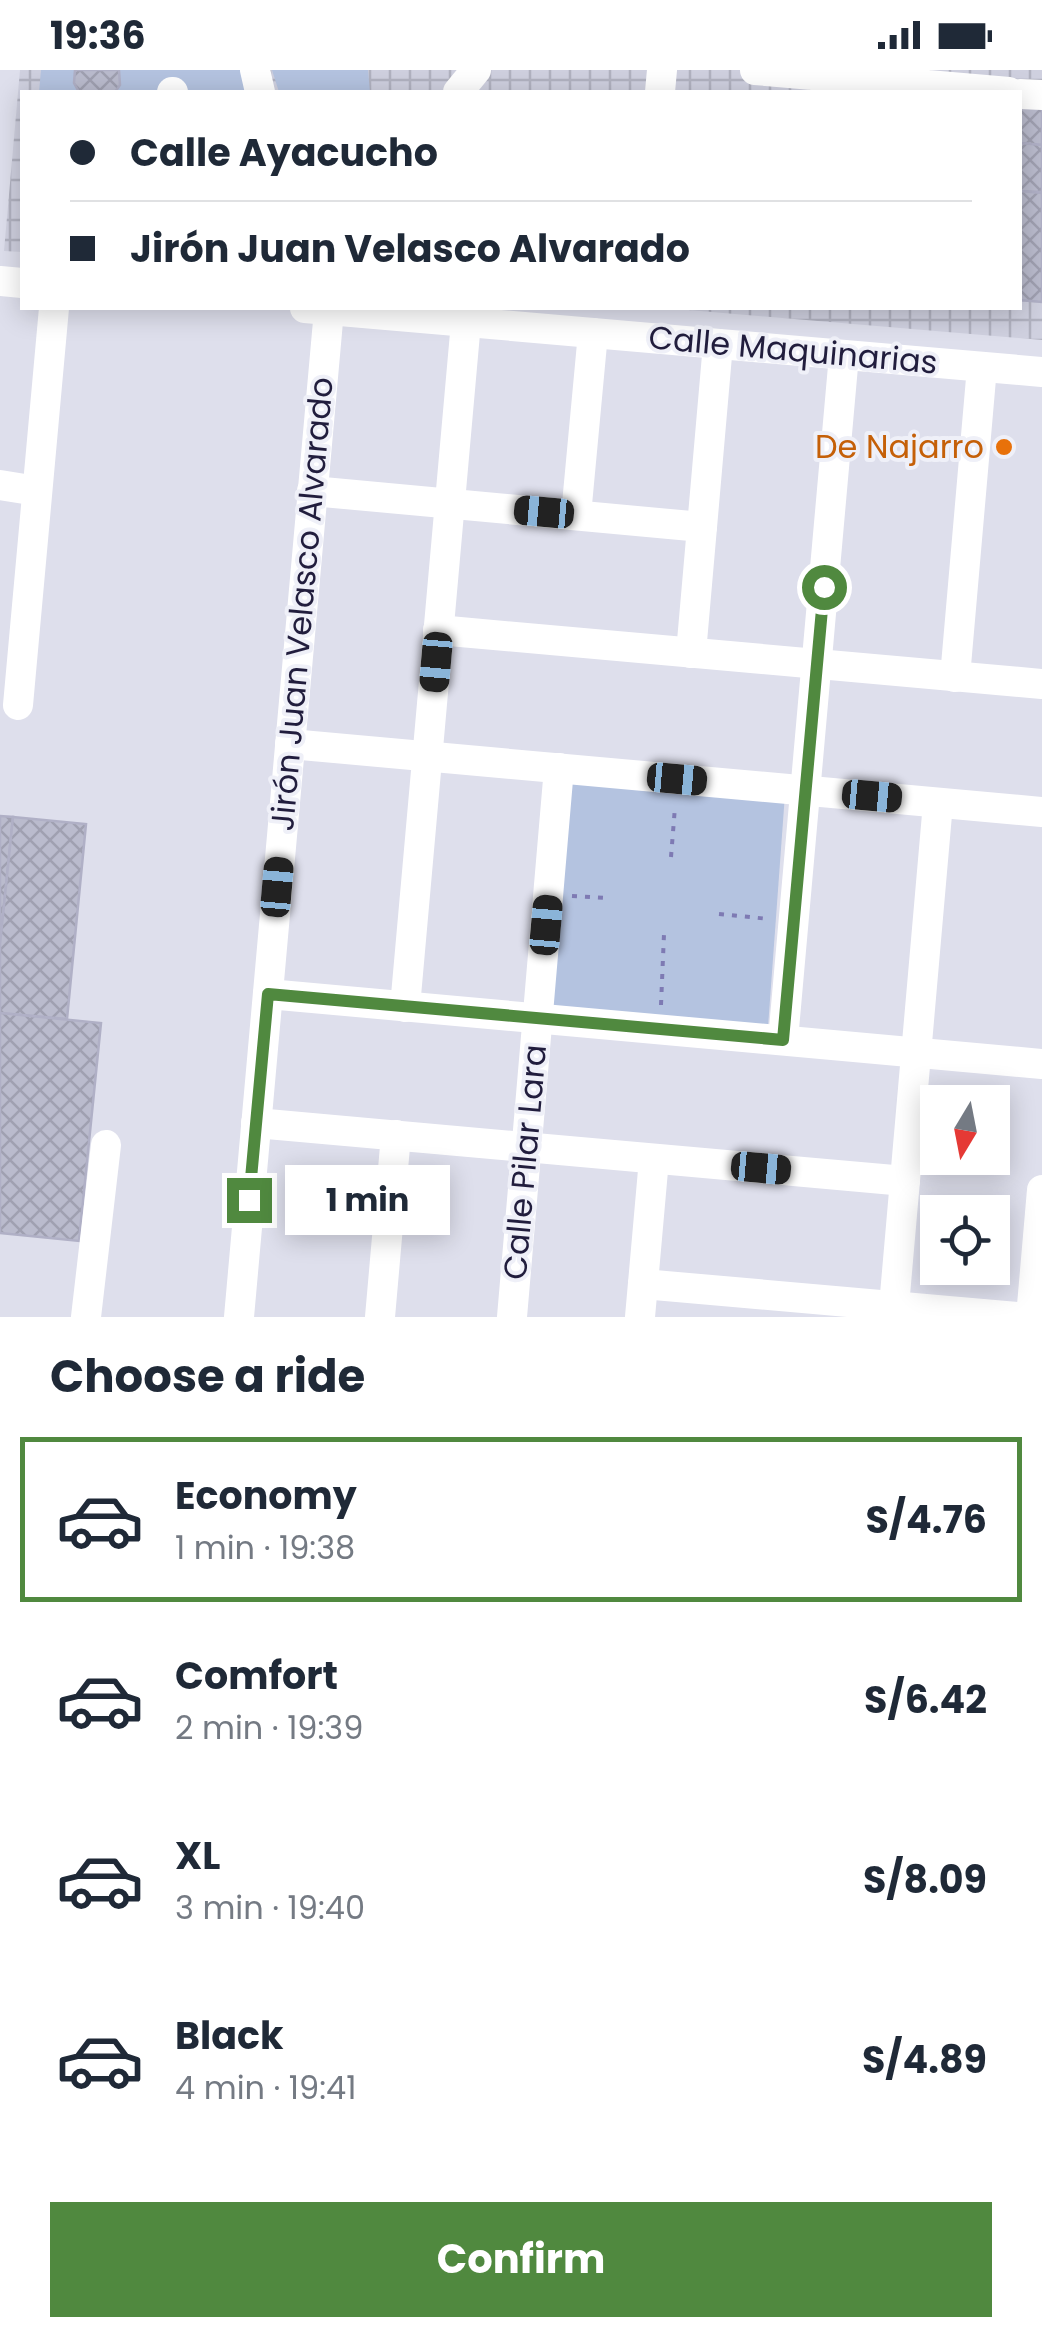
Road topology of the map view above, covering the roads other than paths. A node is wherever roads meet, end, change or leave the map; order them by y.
1 (756, 70) edge
2 (986, 90) edge
3 (54, 310) edge
4 (317, 310) edge
5 (328, 310) edge
6 (466, 322) junction
7 (592, 332) junction
8 (718, 344) junction
9 (844, 354) junction
10 (982, 367) junction
11 (1042, 372) edge
12 (0, 485) edge
13 (37, 491) junction
14 (312, 492) junction
15 (450, 504) junction
16 (576, 515) junction
17 (702, 527) junction
18 (438, 630) junction
19 (691, 653) junction
20 (817, 664) junction
21 (955, 676) junction
22 (1042, 684) edge
23 (18, 706) dead end
24 (290, 744) junction
25 (428, 756) junction
26 (560, 768) junction
27 (806, 790) junction
28 (938, 802) junction
29 (1042, 812) edge
30 (268, 994) junction
31 (405, 1007) junction
32 (538, 1018) junction
33 (783, 1040) junction
34 (916, 1052) junction
35 (1042, 1064) edge
36 (256, 1123) junction
37 (396, 1136) junction
38 (106, 1145) dead end
39 (526, 1147) junction
40 (654, 1159) junction
41 (905, 1181) junction
42 (1042, 1190) edge
43 (643, 1284) junction
44 (894, 1306) junction
45 (86, 1317) edge
46 (239, 1317) edge
47 (380, 1317) edge
48 (512, 1317) edge
49 (640, 1317) edge
50 (1018, 1317) edge
51 (1031, 1317) edge

1 - 2 street
3 - 13 street
4 - 14 street, Jirón Juan Velasco Alvarado
5 - 6 street, Calle Maquinarias
6 - 7 street, Calle Maquinarias
6 - 15 street
7 - 8 street, Calle Maquinarias
7 - 16 street
8 - 9 street, Calle Maquinarias
8 - 17 street
9 - 10 street, Calle Maquinarias
9 - 20 street
10 - 11 street, Calle Maquinarias
10 - 21 street
12 - 13 street
13 - 23 street
14 - 15 street
14 - 24 street, Jirón Juan Velasco Alvarado
15 - 16 street
15 - 18 street
16 - 17 street
17 - 19 street
18 - 19 street
18 - 25 street
19 - 20 street
20 - 21 street
20 - 27 street
21 - 22 street
24 - 25 street
24 - 30 street, Jirón Juan Velasco Alvarado
25 - 26 street
25 - 31 street
26 - 27 street
26 - 32 street, Calle Pilar Lara
27 - 28 street
27 - 33 street
28 - 29 street
28 - 34 street
30 - 31 street
30 - 36 street, Jirón Juan Velasco Alvarado
31 - 32 street
32 - 33 street
32 - 39 street, Calle Pilar Lara
33 - 34 street
34 - 35 street
34 - 41 street
36 - 37 street
36 - 46 street, Jirón Juan Velasco Alvarado
37 - 39 street
37 - 47 street
38 - 45 street
39 - 40 street
39 - 48 street, Calle Pilar Lara
40 - 41 street
40 - 43 street
41 - 44 street
42 - 51 street
43 - 44 street
43 - 49 street
44 - 50 street

